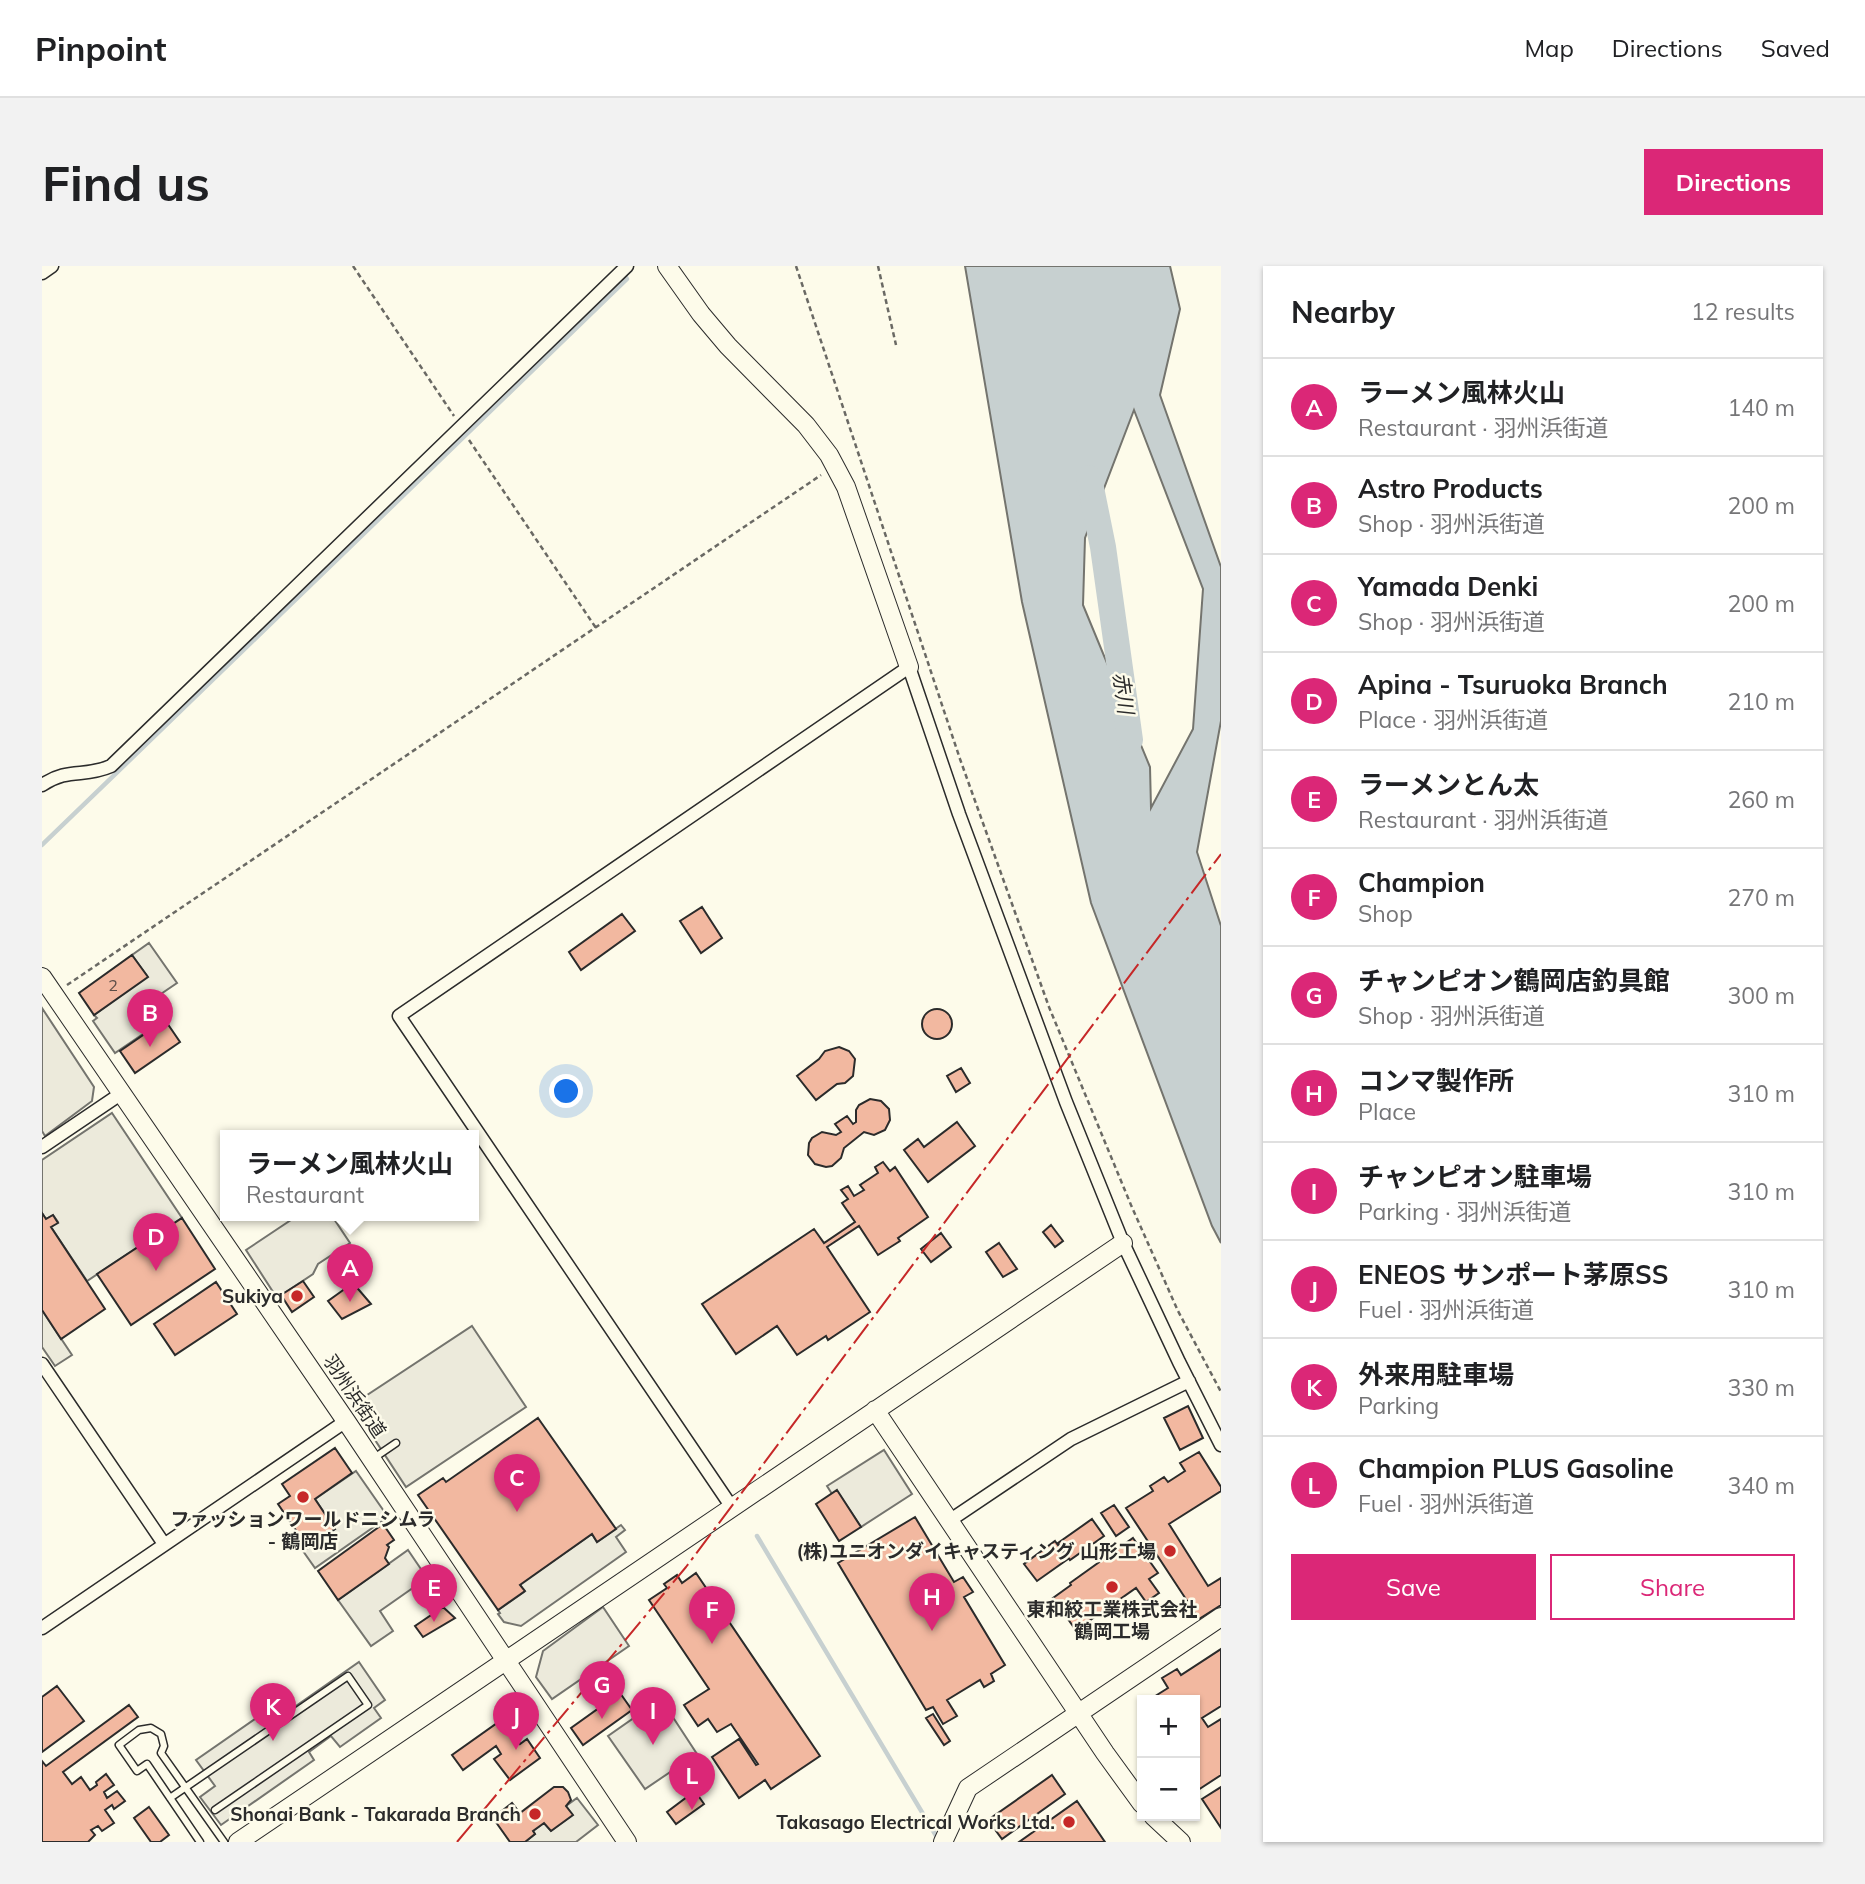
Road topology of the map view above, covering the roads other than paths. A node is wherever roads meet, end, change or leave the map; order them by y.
1 (52, 266) edge
2 (627, 266) edge
3 (667, 266) edge
4 (42, 273) edge
5 (909, 667) junction
6 (42, 785) edge
7 (42, 977) edge
8 (122, 1093) junction
9 (476, 1130) edge
10 (479, 1134) edge
11 (42, 1147) edge
12 (1123, 1242) junction
13 (42, 1364) edge
14 (1189, 1381) junction
15 (48, 1384) edge
16 (874, 1410) junction
17 (346, 1421) junction
18 (396, 1443) dead end
19 (1221, 1445) edge
20 (372, 1459) junction
21 (731, 1506) junction
22 (948, 1521) junction
23 (164, 1544) junction
24 (1221, 1617) edge
25 (44, 1621) edge
26 (505, 1660) junction
27 (1078, 1713) junction
28 (185, 1787) junction
29 (1137, 1797) edge
30 (170, 1798) junction
31 (215, 1810) dead end
32 (1158, 1821) edge
33 (200, 1842) edge
34 (225, 1842) edge
35 (238, 1842) edge
36 (627, 1842) edge
37 (943, 1842) edge
38 (1181, 1842) edge

1 - 4 street
2 - 6 street
3 - 5 street
5 - 9 street
5 - 12 street
7 - 8 street, 羽州浜街道
8 - 11 street
8 - 17 street, 羽州浜街道
10 - 21 street
12 - 14 street
12 - 16 street
13 - 15 street
14 - 19 street
14 - 22 street
15 - 23 street
16 - 21 street
16 - 22 street
17 - 20 street, 羽州浜街道
17 - 23 street
18 - 20 lane
20 - 26 street, 羽州浜街道
21 - 26 street
22 - 27 street
23 - 25 street
24 - 27 street
26 - 35 street
26 - 36 street, 羽州浜街道
27 - 29 street
27 - 37 street
28 - 30 lane
28 - 30 lane
28 - 31 lane
28 - 34 lane
30 - 33 lane
32 - 38 street

